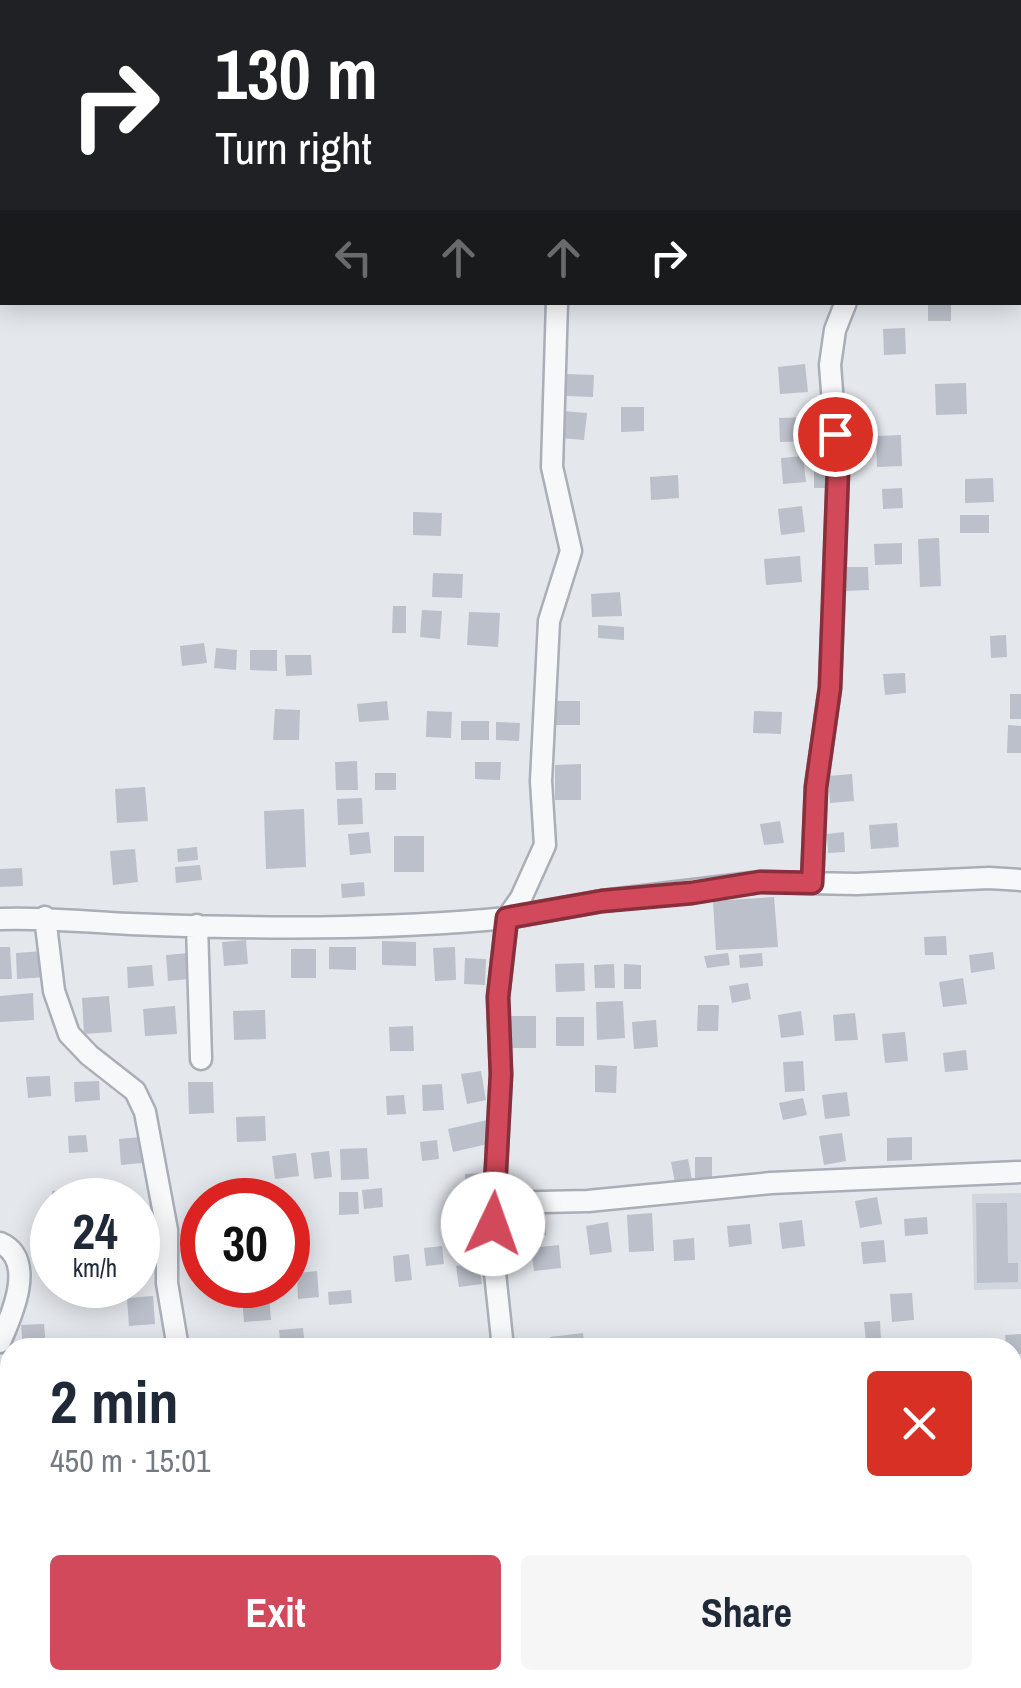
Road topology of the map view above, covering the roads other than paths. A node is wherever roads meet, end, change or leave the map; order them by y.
1 (557, 305) edge
2 (845, 305) edge
3 (1021, 880) edge
4 (812, 883) junction
5 (45, 917) junction
6 (507, 918) junction
7 (0, 919) edge
8 (197, 925) junction
9 (201, 1060) dead end
10 (1021, 1172) edge
11 (494, 1203) junction
12 (0, 1242) edge
13 (2, 1338) edge
14 (176, 1338) edge
15 (502, 1338) edge

1 - 6 street
2 - 4 street
3 - 4 street
4 - 6 street
5 - 7 street
5 - 8 street
5 - 14 street
6 - 8 street
6 - 11 street
8 - 9 street
10 - 11 street
11 - 15 street
12 - 13 street

